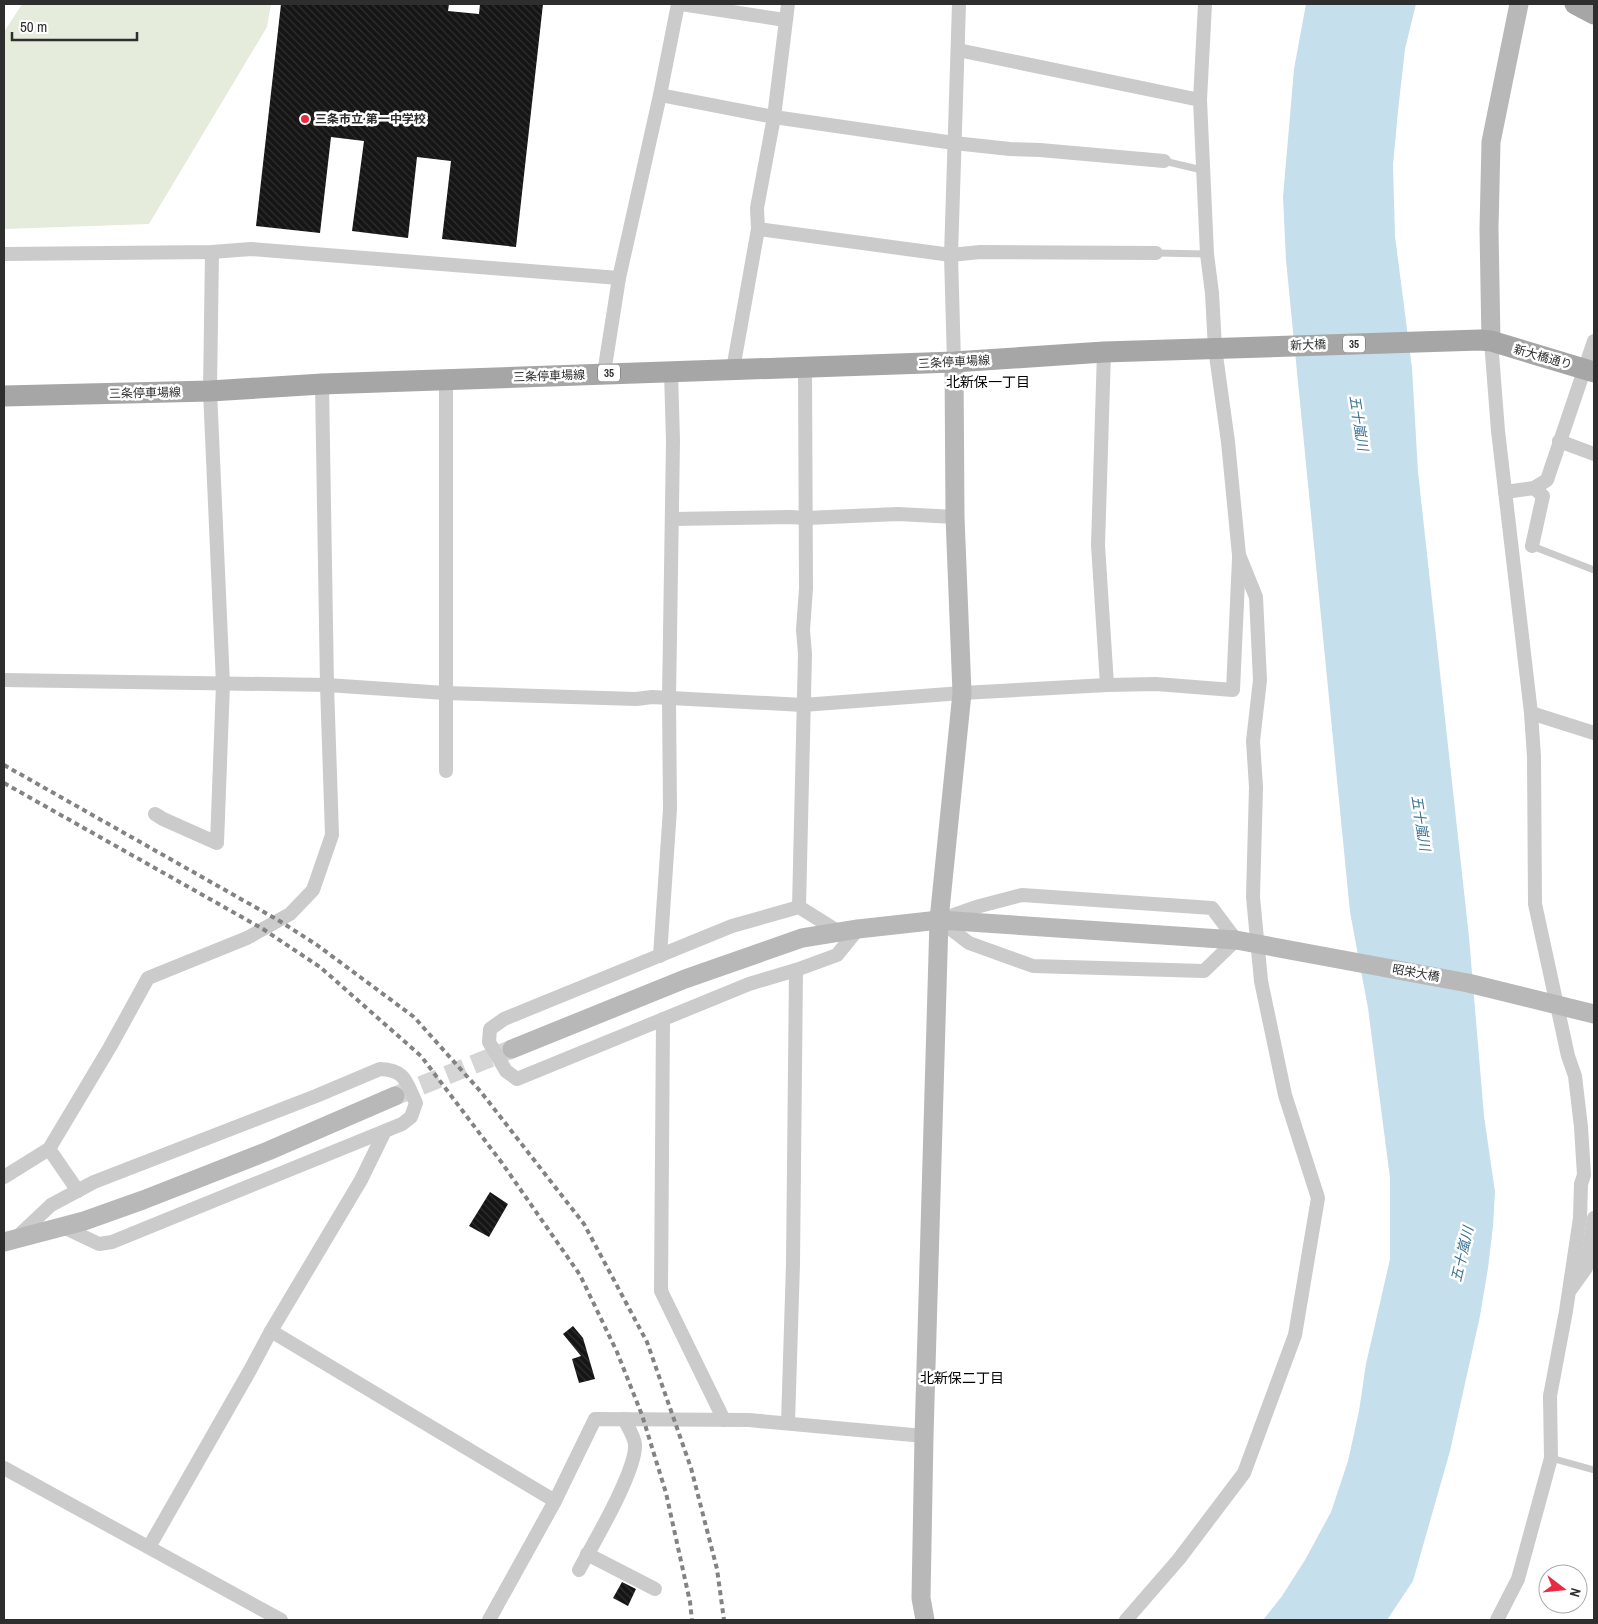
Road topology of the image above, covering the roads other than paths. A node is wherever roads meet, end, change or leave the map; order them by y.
1 (679, 4) edge
2 (788, 4) edge
3 (959, 4) edge
4 (1205, 4) edge
5 (1519, 4) edge
6 (1575, 4) edge
7 (1594, 14) edge
8 (785, 20) junction
9 (958, 50) junction
10 (660, 95) junction
11 (1200, 100) junction
12 (774, 117) junction
13 (954, 143) junction
14 (1164, 161) joint
15 (1202, 170) junction
16 (758, 229) junction
17 (212, 252) junction
18 (1156, 253) joint
19 (4, 254) edge
20 (1207, 254) junction
21 (951, 255) junction
22 (620, 278) junction
23 (1485, 340) junction
24 (1594, 341) edge
25 (1221, 348) junction
26 (1104, 352) junction
27 (954, 362) junction
28 (805, 368) junction
29 (733, 369) junction
30 (1589, 370) edge
31 (671, 372) junction
32 (604, 374) junction
33 (446, 380) junction
34 (322, 384) junction
35 (210, 391) junction
36 (4, 396) edge
37 (1559, 441) junction
38 (1594, 454) edge
39 (1534, 488) junction
40 (1505, 492) junction
41 (955, 517) junction
42 (672, 518) junction
43 (806, 518) junction
44 (1532, 546) joint
45 (1239, 554) junction
46 (1594, 570) edge
47 (4, 680) edge
48 (222, 684) junction
49 (327, 685) junction
50 (1107, 685) junction
51 (445, 693) junction
52 (962, 693) junction
53 (669, 699) junction
54 (803, 705) junction
55 (1531, 713) junction
56 (1594, 733) edge
57 (446, 771) dead end
58 (154, 814) dead end
59 (799, 907) junction
60 (939, 920) junction
61 (858, 929) junction
62 (839, 932) junction
63 (1236, 940) junction
64 (660, 956) junction
65 (796, 970) junction
66 (1594, 1014) edge
67 (663, 1019) junction
68 (512, 1049) tunnel mouth
69 (395, 1096) tunnel mouth
70 (385, 1131) junction
71 (49, 1149) junction
72 (4, 1177) edge
73 (78, 1191) junction
74 (1594, 1218) edge
75 (61, 1226) junction
76 (10, 1240) edge
77 (1590, 1264) edge
78 (1569, 1291) junction
79 (271, 1331) junction
80 (624, 1420) junction
81 (724, 1420) junction
82 (788, 1423) junction
83 (924, 1436) junction
84 (1551, 1458) junction
85 (4, 1468) edge
86 (1594, 1470) edge
87 (555, 1501) junction
88 (149, 1547) junction
89 (587, 1554) junction
90 (579, 1570) dead end
91 (655, 1589) dead end
92 (281, 1620) edge
93 (489, 1620) edge
94 (925, 1620) edge
95 (1126, 1620) edge
96 (1497, 1620) edge

1 - 8 street
1 - 10 street
2 - 8 street
3 - 9 street
4 - 11 street
5 - 23 street
6 - 7 main road
8 - 12 street
9 - 11 street
9 - 13 street
10 - 12 street
10 - 22 street
11 - 15 street
12 - 13 street
12 - 16 street
13 - 14 street
13 - 21 street
14 - 15 lane
15 - 20 street
16 - 21 street
16 - 29 street
17 - 19 street
17 - 22 street
17 - 35 street
18 - 20 lane
18 - 21 street
20 - 25 street
21 - 27 street
22 - 32 street
23 - 25 main road, 新大橋 / 35
23 - 30 main road, 新大橋通り / 35
23 - 40 street
24 - 30 street
25 - 26 main road, 三条停車場線 / 35
25 - 45 street
26 - 27 main road, 三条停車場線 / 35
26 - 50 street
27 - 28 main road, 三条停車場線 / 35
27 - 41 street
28 - 29 main road, 三条停車場線 / 35
28 - 43 street
29 - 31 main road, 三条停車場線 / 35
30 - 37 street
31 - 32 main road, 三条停車場線 / 35
31 - 42 street
32 - 33 main road, 三条停車場線 / 35
33 - 34 main road, 三条停車場線 / 35
33 - 51 street
34 - 35 main road, 三条停車場線 / 35
34 - 49 street
35 - 36 main road, 三条停車場線 / 35
35 - 48 street
37 - 38 street
37 - 39 street
39 - 40 street
39 - 44 street
40 - 55 street
41 - 43 street
41 - 52 street
42 - 43 street
42 - 53 street
43 - 54 street
44 - 46 lane
45 - 50 street
45 - 95 street
47 - 48 street
48 - 49 street
48 - 58 street
49 - 51 street
49 - 71 street
50 - 52 street
51 - 53 street
51 - 57 street
52 - 54 street
52 - 60 street
53 - 54 street
53 - 64 street
54 - 59 street
55 - 56 street
55 - 78 street
59 - 62 street
59 - 64 street
60 - 61 street, 昭栄大橋
60 - 63 street, 昭栄大橋
60 - 63 street
60 - 63 street
60 - 83 street
61 - 62 street, 昭栄大橋
61 - 65 street
62 - 68 street, 昭栄大橋
63 - 66 street, 昭栄大橋, bridge
64 - 67 street
65 - 67 street
65 - 82 street
67 - 81 street
69 - 75 street
70 - 73 street
70 - 75 street
70 - 79 street
71 - 72 street
71 - 73 street
73 - 76 street
74 - 77 street
75 - 76 street
77 - 78 street
78 - 84 street
79 - 87 street
79 - 88 street
80 - 81 street
80 - 87 street
80 - 89 street
81 - 82 street
82 - 83 street
83 - 94 street
84 - 86 lane
84 - 96 street
85 - 88 street
87 - 93 street
88 - 92 street
89 - 90 street
89 - 91 street

